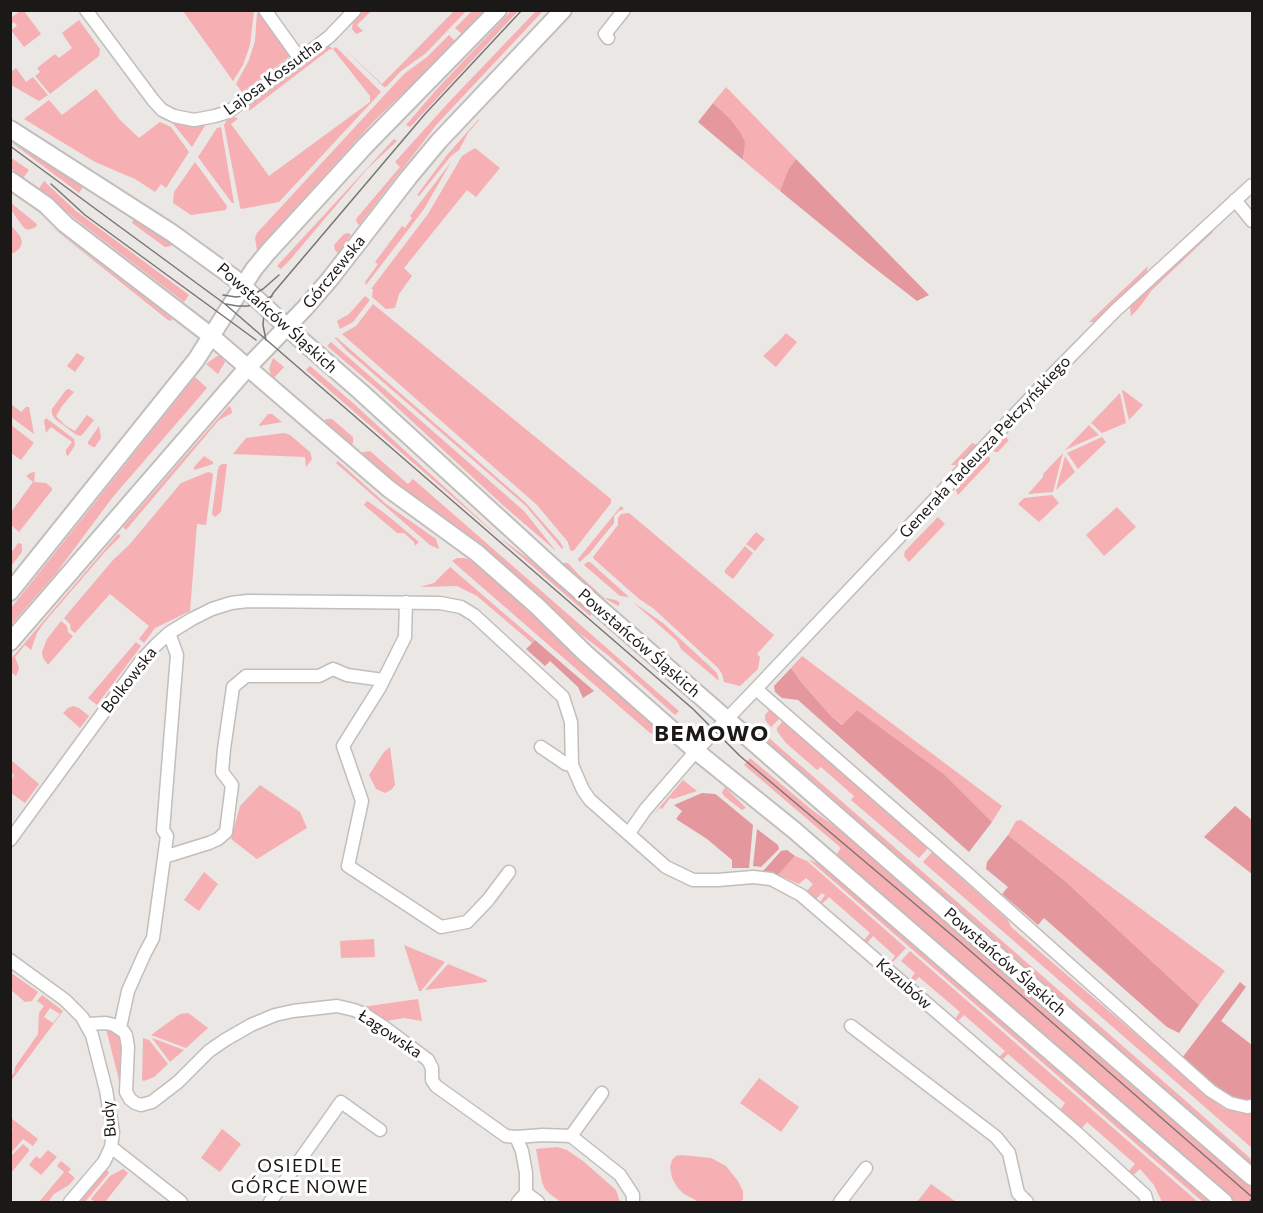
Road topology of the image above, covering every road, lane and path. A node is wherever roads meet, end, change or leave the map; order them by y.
1 (86, 10) edge
2 (265, 10) edge
3 (355, 10) edge
4 (498, 10) edge
5 (563, 10) edge
6 (624, 10) edge
7 (608, 38) dead end
8 (300, 59) junction
9 (10, 129) edge
10 (10, 180) edge
11 (1252, 185) edge
12 (1235, 200) junction
13 (1252, 221) edge
14 (243, 286) junction
15 (287, 327) junction
16 (211, 336) junction
17 (248, 367) junction
18 (10, 592) edge
19 (406, 602) junction
20 (169, 633) junction
21 (10, 642) edge
22 (383, 680) junction
23 (756, 689) junction
24 (727, 719) junction
25 (541, 747) dead end
26 (696, 751) junction
27 (572, 765) junction
28 (629, 833) junction
29 (10, 840) edge
30 (164, 857) junction
31 (509, 872) dead end
32 (10, 960) edge
33 (87, 1024) junction
34 (851, 1026) dead end
35 (120, 1028) junction
36 (602, 1093) dead end
37 (1252, 1106) edge
38 (380, 1130) dead end
39 (571, 1136) junction
40 (516, 1137) junction
41 (111, 1148) junction
42 (866, 1168) dead end
43 (1252, 1177) edge
44 (522, 1198) edge
45 (70, 1203) edge
46 (181, 1203) edge
47 (270, 1203) edge
48 (538, 1203) edge
49 (633, 1203) edge
50 (840, 1203) edge
51 (1027, 1203) edge
52 (1147, 1203) edge
53 (1224, 1203) edge

1 - 8 street, Lajosa Kossutha
2 - 8 street
3 - 8 street, Lajosa Kossutha
4 - 14 main road
5 - 15 main road, Górczewska
6 - 7 street
9 - 14 main road, Powstańców Śląskich
10 - 16 main road
11 - 12 street, Generała Tadeusza Pełczyńskiego
12 - 13 street
12 - 23 street, Generała Tadeusza Pełczyńskiego
14 - 15 main road, Powstańców Śląskich
14 - 16 main road
15 - 17 main road, Górczewska
15 - 24 main road, Powstańców Śląskich
16 - 17 main road
16 - 18 main road
17 - 21 main road, Górczewska
17 - 26 main road
19 - 20 street, Bolkowska
19 - 22 street
19 - 27 street, Bolkowska
20 - 29 street, Bolkowska
20 - 30 street
22 - 30 street
22 - 31 street
23 - 24 street, Generała Tadeusza Pełczyńskiego
23 - 37 street
24 - 26 street, Generała Tadeusza Pełczyńskiego
24 - 43 main road, Powstańców Śląskich
25 - 27 street
26 - 28 street
26 - 53 main road
27 - 28 street, Bolkowska
28 - 52 street, Kazubów
30 - 35 street
32 - 33 street
33 - 35 street
33 - 41 street, Budy
34 - 51 street
35 - 40 street, Łagowska
36 - 39 street
38 - 47 street
39 - 40 street
39 - 49 street
40 - 44 street
41 - 45 street, Budy
41 - 46 street
42 - 50 street
44 - 48 street

